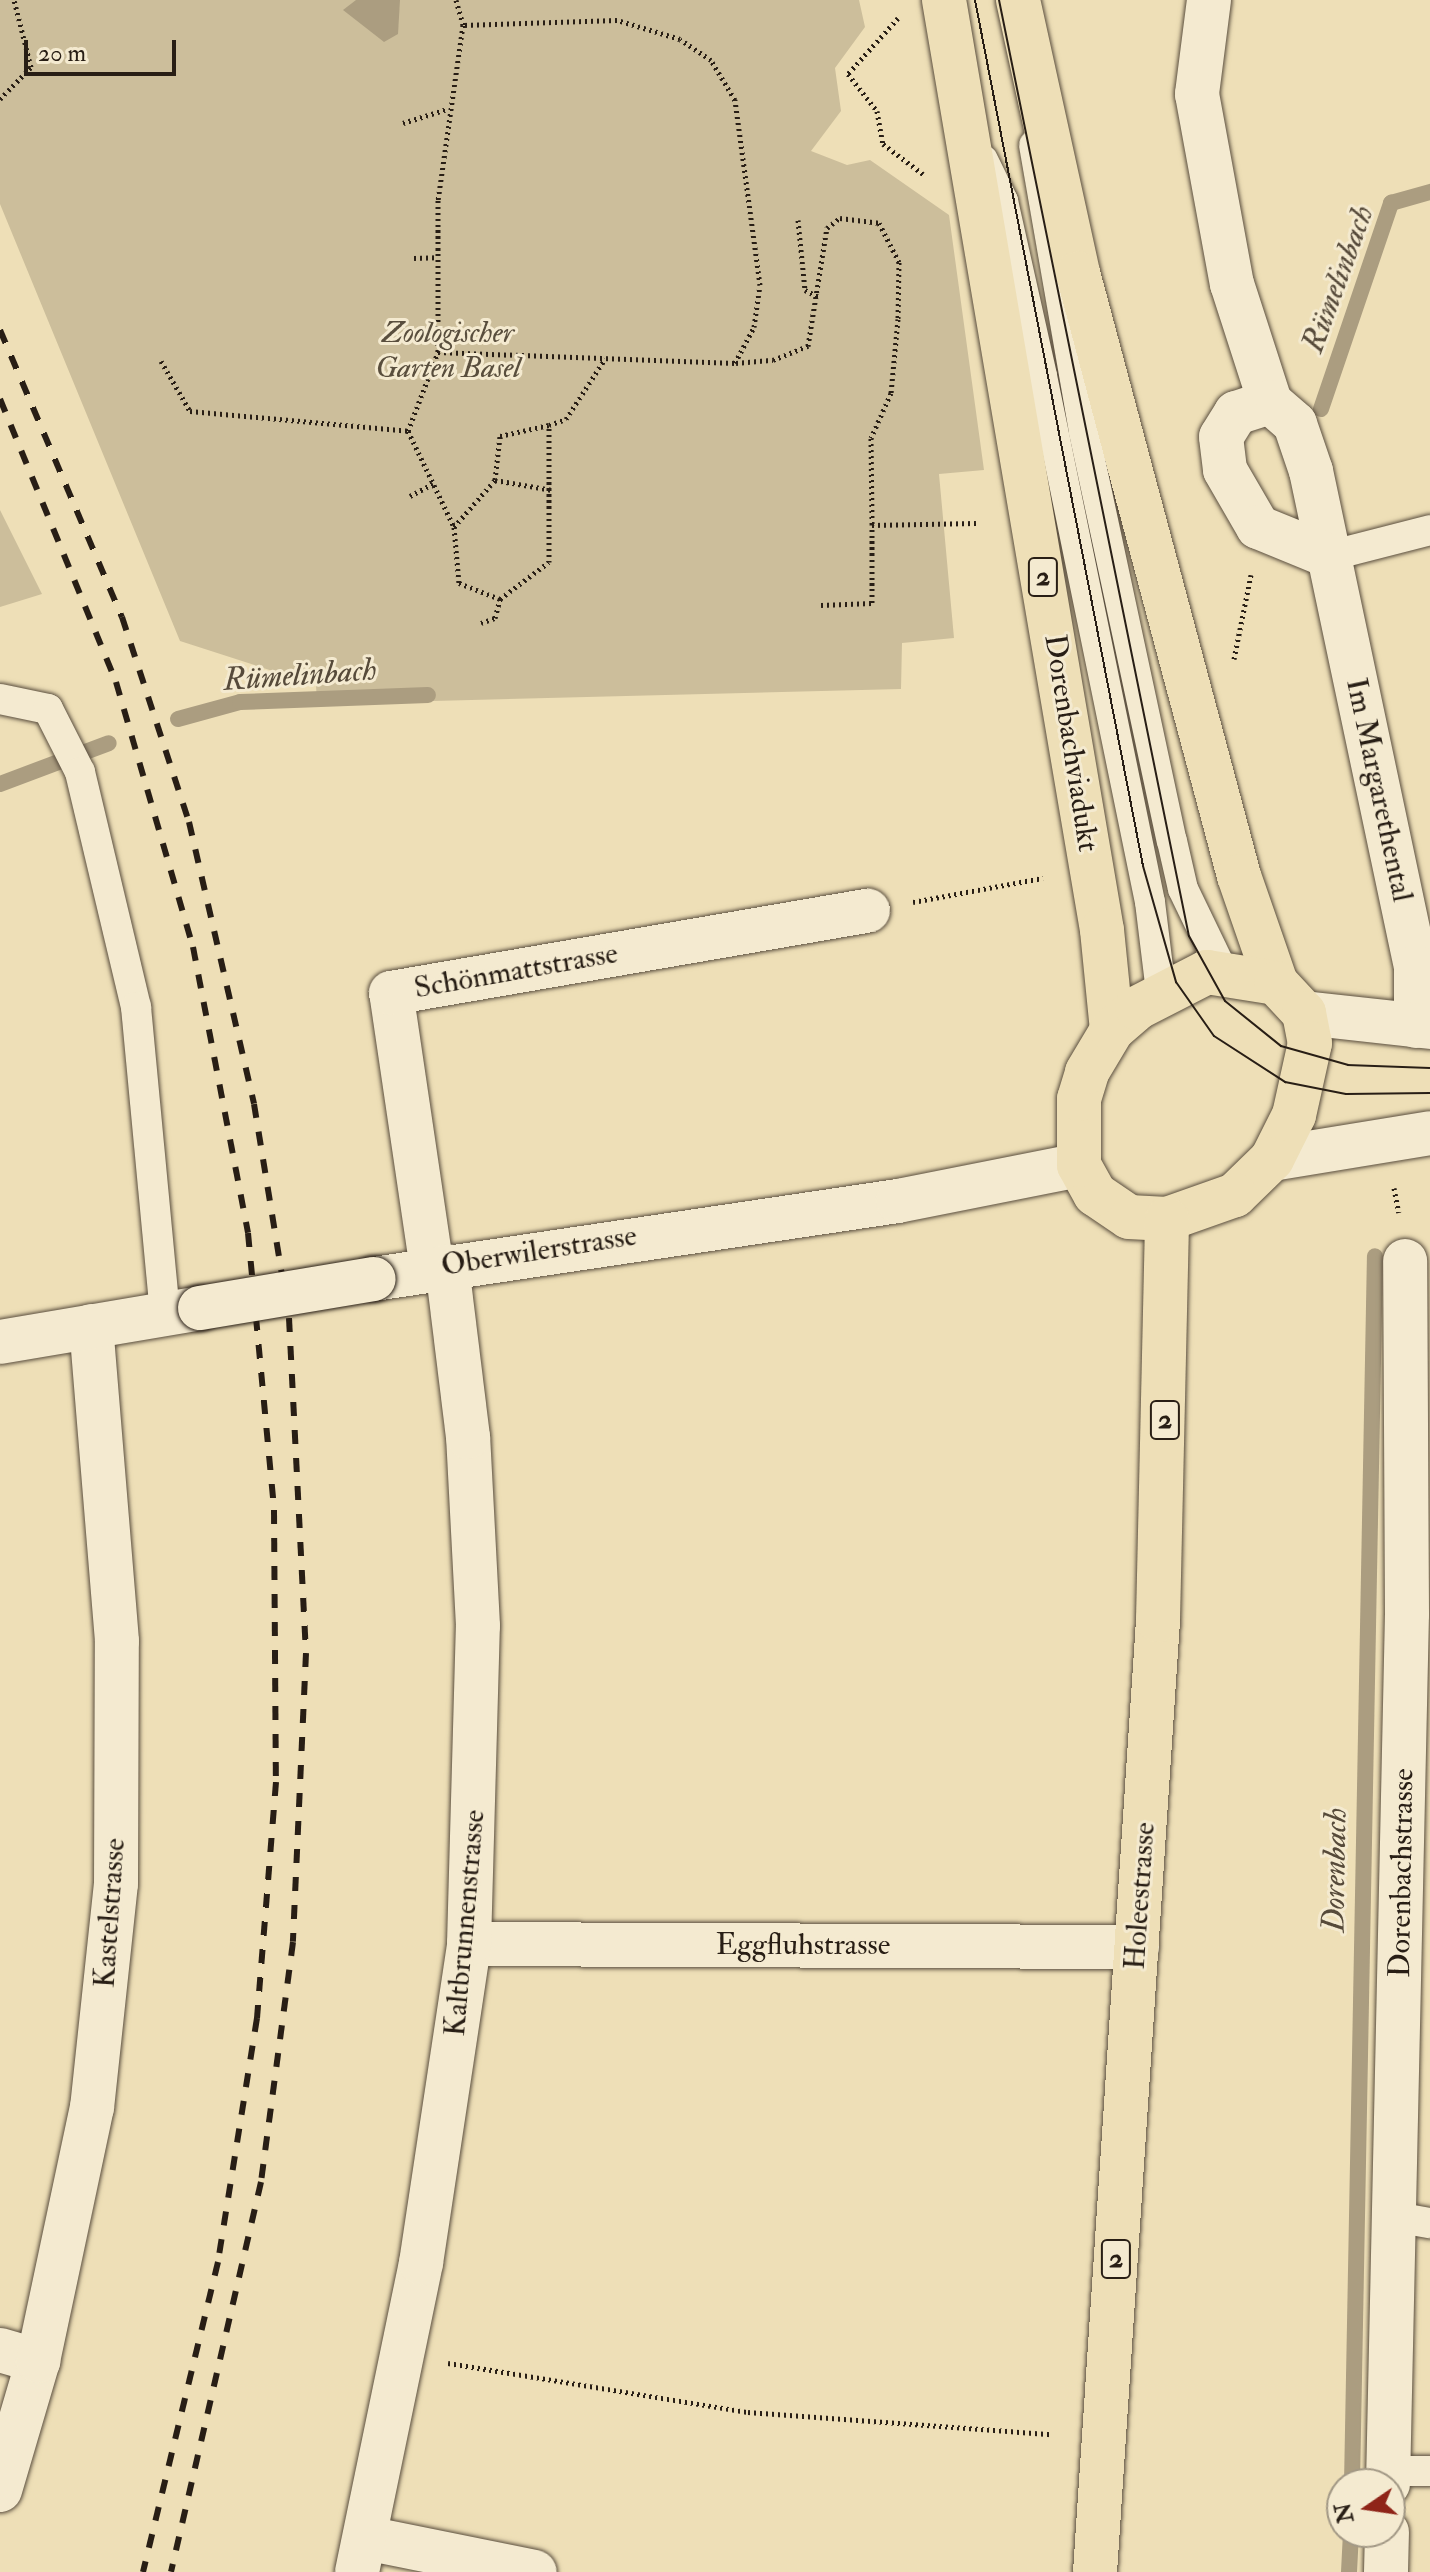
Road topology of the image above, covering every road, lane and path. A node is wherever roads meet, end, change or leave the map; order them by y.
1 (14, 0) edge
2 (456, 0) edge
3 (1018, 0) edge
4 (1209, 0) edge
5 (927, 8) edge
6 (463, 25) junction
7 (0, 99) edge
8 (447, 109) junction
9 (1038, 114) junction
10 (403, 123) dead end
11 (966, 126) junction
12 (936, 184) dead end
13 (798, 220) dead end
14 (437, 257) junction
15 (414, 258) dead end
16 (819, 297) junction
17 (438, 352) junction
18 (605, 359) junction
19 (161, 361) dead end
20 (735, 363) junction
21 (1270, 402) junction
22 (549, 425) junction
23 (408, 431) junction
24 (495, 480) junction
25 (433, 484) junction
26 (552, 490) junction
27 (410, 496) dead end
28 (976, 523) dead end
29 (872, 525) junction
30 (454, 527) junction
31 (1258, 527) junction
32 (1430, 530) edge
33 (1329, 556) junction
34 (500, 599) junction
35 (821, 605) dead end
36 (481, 623) dead end
37 (1232, 672) dead end
38 (0, 699) edge
39 (1043, 878) dead end
40 (868, 911) joint
41 (1222, 970) junction
42 (1161, 992) junction
43 (1290, 998) junction
44 (1423, 1026) edge
45 (1112, 1030) junction
46 (1430, 1133) edge
47 (1272, 1159) junction
48 (1079, 1165) junction
49 (1167, 1219) junction
50 (1405, 1261) dead end
51 (440, 1267) junction
52 (183, 1310) junction
53 (91, 1326) junction
54 (0, 1342) edge
55 (1418, 1616) edge
56 (1417, 1758) edge
57 (1416, 1923) edge
58 (469, 1944) junction
59 (1137, 1947) junction
60 (1412, 2220) edge
61 (19, 2356) edge
62 (434, 2361) dead end
63 (1051, 2434) dead end
64 (1402, 2468) edge
65 (0, 2490) edge
66 (1387, 2548) edge
67 (362, 2555) edge
68 (535, 2572) edge
69 (1095, 2572) edge
70 (1386, 2572) edge

1 - 7 path
2 - 6 path
3 - 9 main road
4 - 21 street, Im Margarethental
5 - 11 main road, 2
5 - 12 path
6 - 8 path
6 - 20 path
8 - 10 path
8 - 14 path
9 - 41 lane
9 - 43 main road
11 - 42 lane
11 - 45 main road, Dorenbachviadukt / 2
13 - 16 path
14 - 15 path
14 - 17 path
16 - 20 path
16 - 29 path
17 - 18 path
17 - 23 path
18 - 20 path
18 - 22 path
19 - 23 path
21 - 31 street
21 - 33 street, Im Margarethental
22 - 24 path
22 - 26 path
23 - 25 path
24 - 26 path
24 - 30 path
25 - 27 path
25 - 30 path
26 - 34 path
28 - 29 path
29 - 35 path
30 - 34 path
31 - 33 street
31 - 37 path
32 - 33 lane
33 - 44 street, Im Margarethental
34 - 36 path
38 - 52 lane
39 - 40 path
40 - 51 street, Schönmattstrasse
41 - 42 main road
41 - 43 main road
42 - 45 main road
43 - 44 street
43 - 47 main road
45 - 48 main road
46 - 47 street
47 - 49 main road
48 - 49 main road
48 - 51 street, Oberwilerstrasse
49 - 59 main road, Holeestrasse / 2
50 - 55 street, Dorenbachstrasse
51 - 52 street, Oberwilerstrasse, bridge
51 - 58 street, Kaltbrunnenstrasse
52 - 53 street, Oberwilerstrasse
53 - 54 street, Oberwilerstrasse
53 - 61 street, Kastelstrasse
55 - 56 street, Dorenbachstrasse
56 - 57 street, Dorenbachstrasse
57 - 60 street, Dorenbachstrasse
58 - 59 street, Eggfluhstrasse
58 - 67 street, Kaltbrunnenstrasse
59 - 69 main road, Holeestrasse / 2
60 - 64 street, Dorenbachstrasse
61 - 65 street, Kastelstrasse
62 - 63 path
66 - 70 street
67 - 68 street

